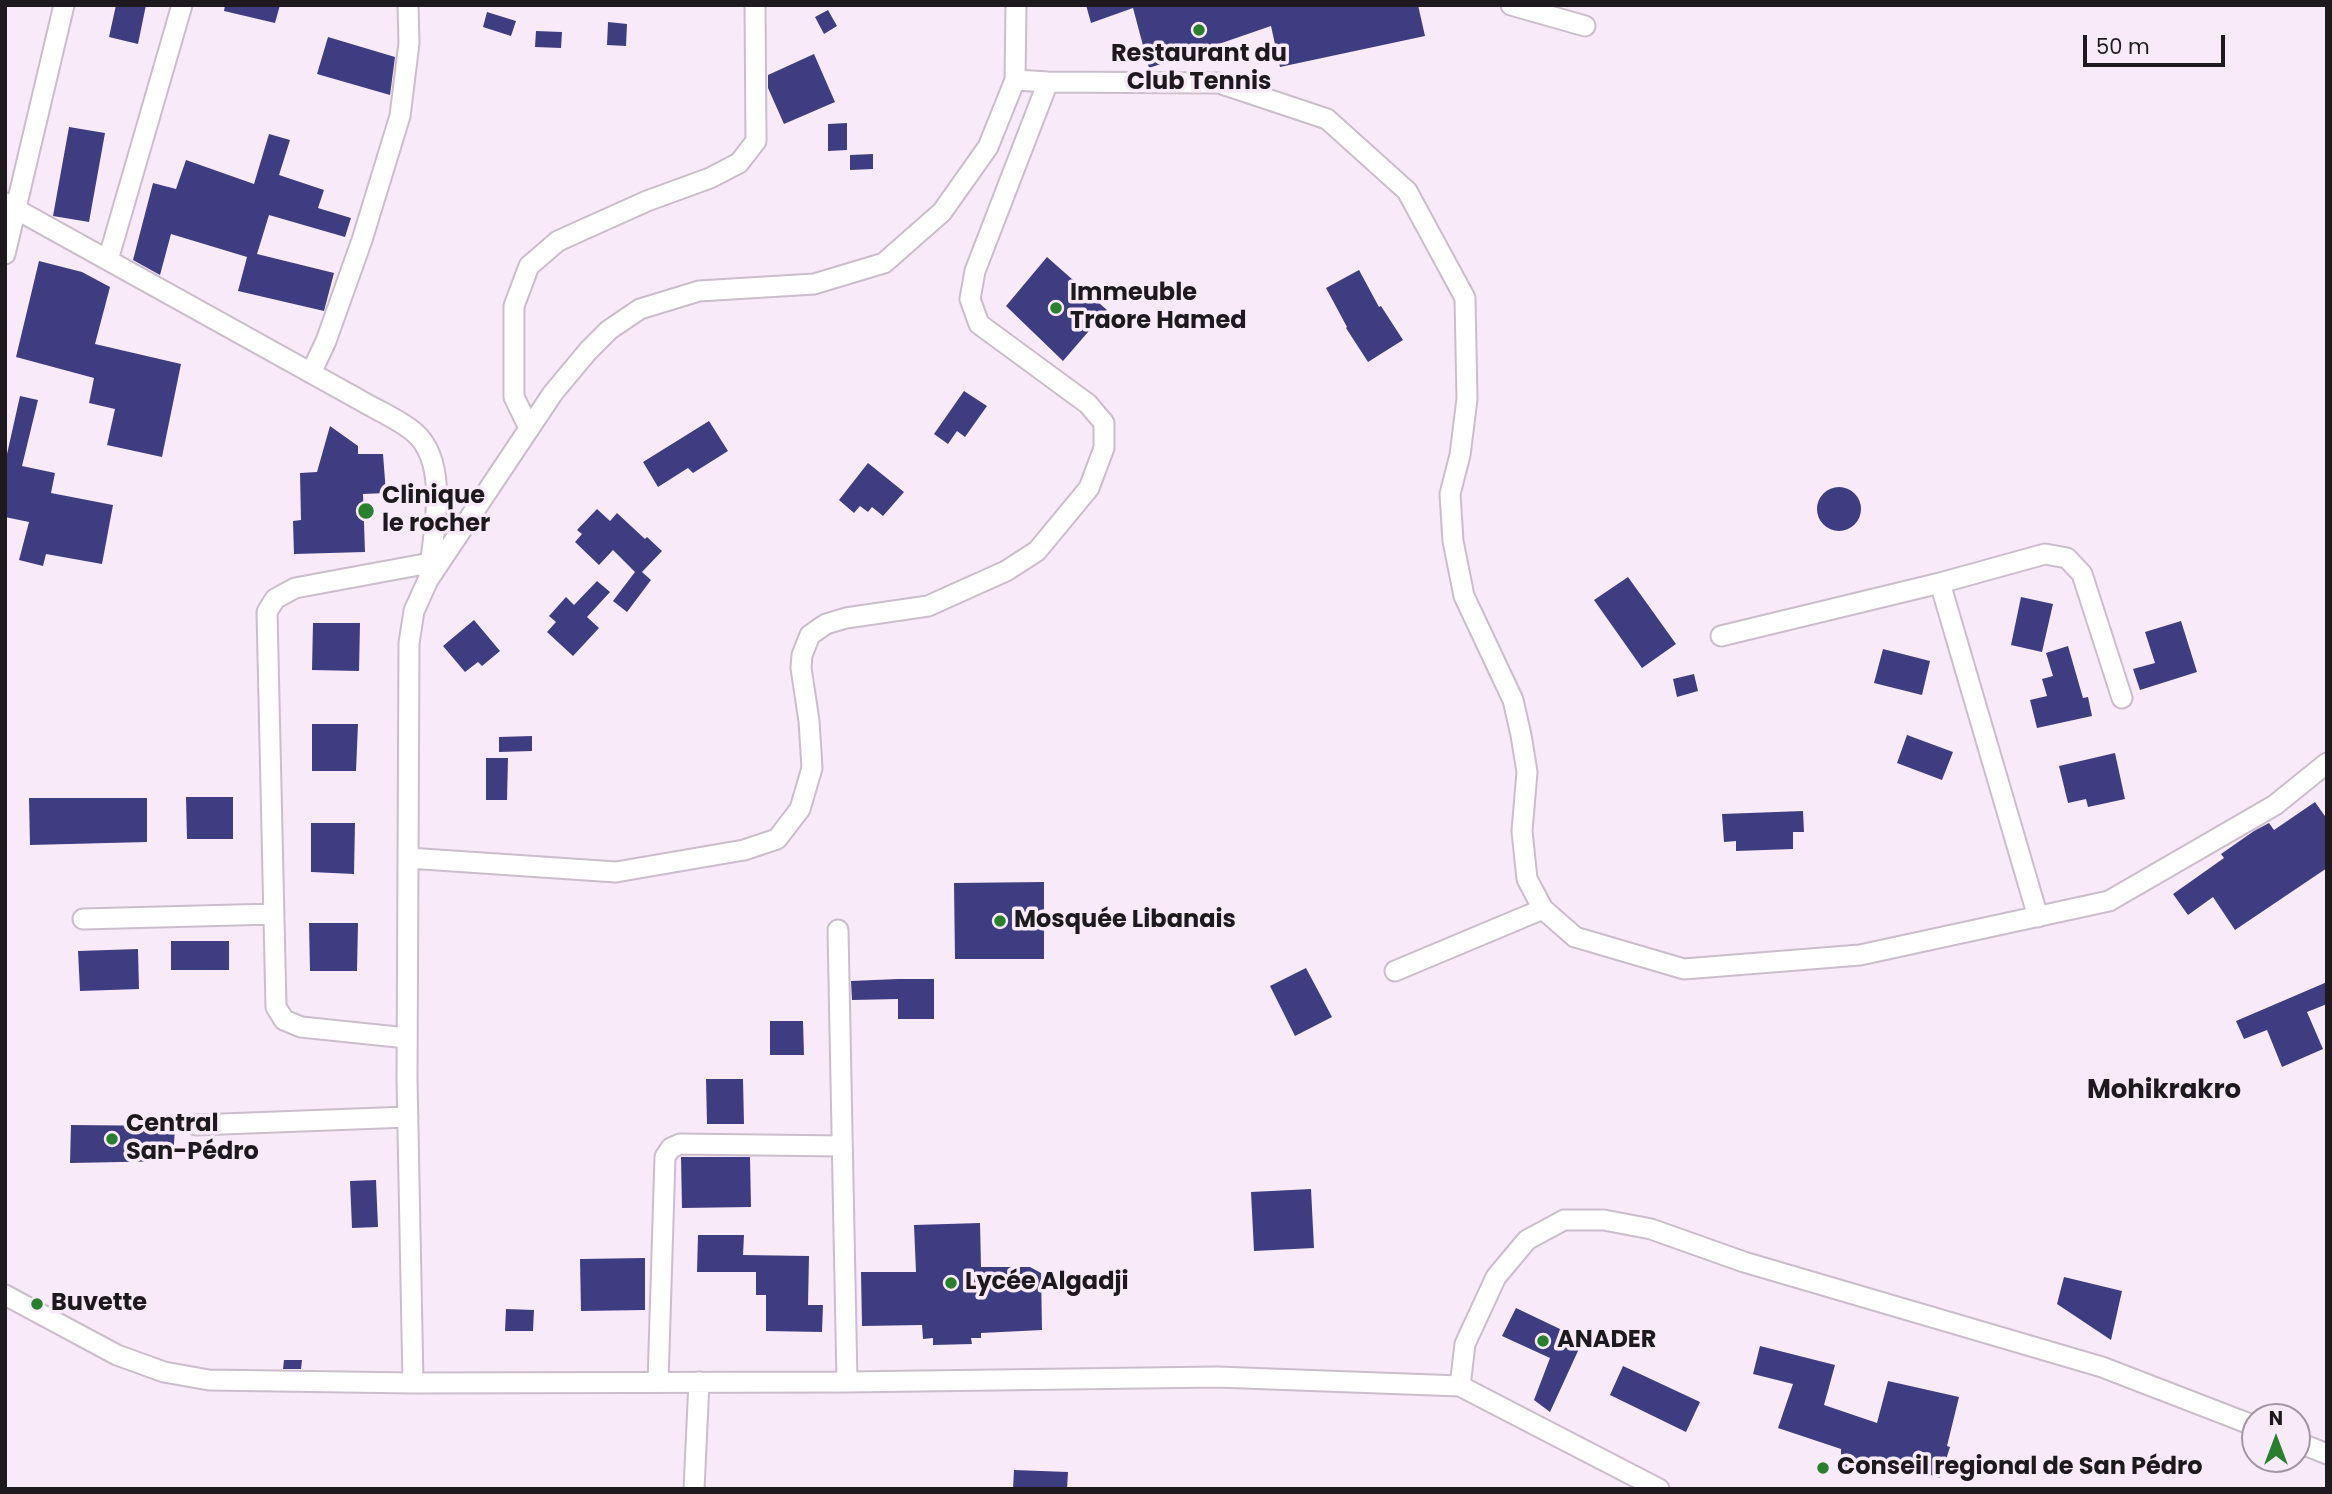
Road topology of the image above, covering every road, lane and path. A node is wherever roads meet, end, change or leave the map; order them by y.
1 (64, 5) edge
2 (182, 5) edge
3 (408, 5) edge
4 (755, 5) edge
5 (1017, 5) edge
6 (1511, 5) edge
7 (1586, 26) dead end
8 (1015, 80) junction
9 (1048, 82) junction
10 (11, 206) edge
11 (5, 254) edge
12 (108, 260) junction
13 (311, 373) junction
14 (529, 428) junction
15 (429, 571) junction
16 (1940, 583) junction
17 (1721, 636) dead end
18 (2122, 698) dead end
19 (2327, 763) edge
20 (408, 858) junction
21 (1543, 909) junction
22 (274, 914) junction
23 (2038, 917) junction
24 (83, 919) dead end
25 (838, 930) dead end
26 (1395, 971) dead end
27 (407, 1038) junction
28 (408, 1116) junction
29 (196, 1125) dead end
30 (842, 1146) junction
31 (5, 1295) edge
32 (699, 1381) junction
33 (658, 1382) junction
34 (847, 1382) junction
35 (413, 1383) junction
36 (1460, 1386) junction
37 (2241, 1421) edge
38 (694, 1489) edge
39 (1659, 1489) edge

1 - 10 street
2 - 12 street
3 - 13 street
4 - 14 street
5 - 8 street
6 - 7 street
8 - 9 street
8 - 14 street
9 - 20 street
9 - 21 street
10 - 11 street
10 - 12 street
12 - 13 street
13 - 15 street
14 - 15 street
15 - 20 street
15 - 22 street
16 - 17 street
16 - 18 street
16 - 23 street
19 - 23 street
20 - 27 street
21 - 23 street
21 - 26 street
22 - 24 street
22 - 27 street
25 - 30 street
27 - 28 street
28 - 29 street
28 - 35 street
30 - 33 street
30 - 34 street
31 - 35 street
32 - 33 street
32 - 34 street
32 - 38 street
33 - 35 street
34 - 36 street
36 - 37 street
36 - 39 street

